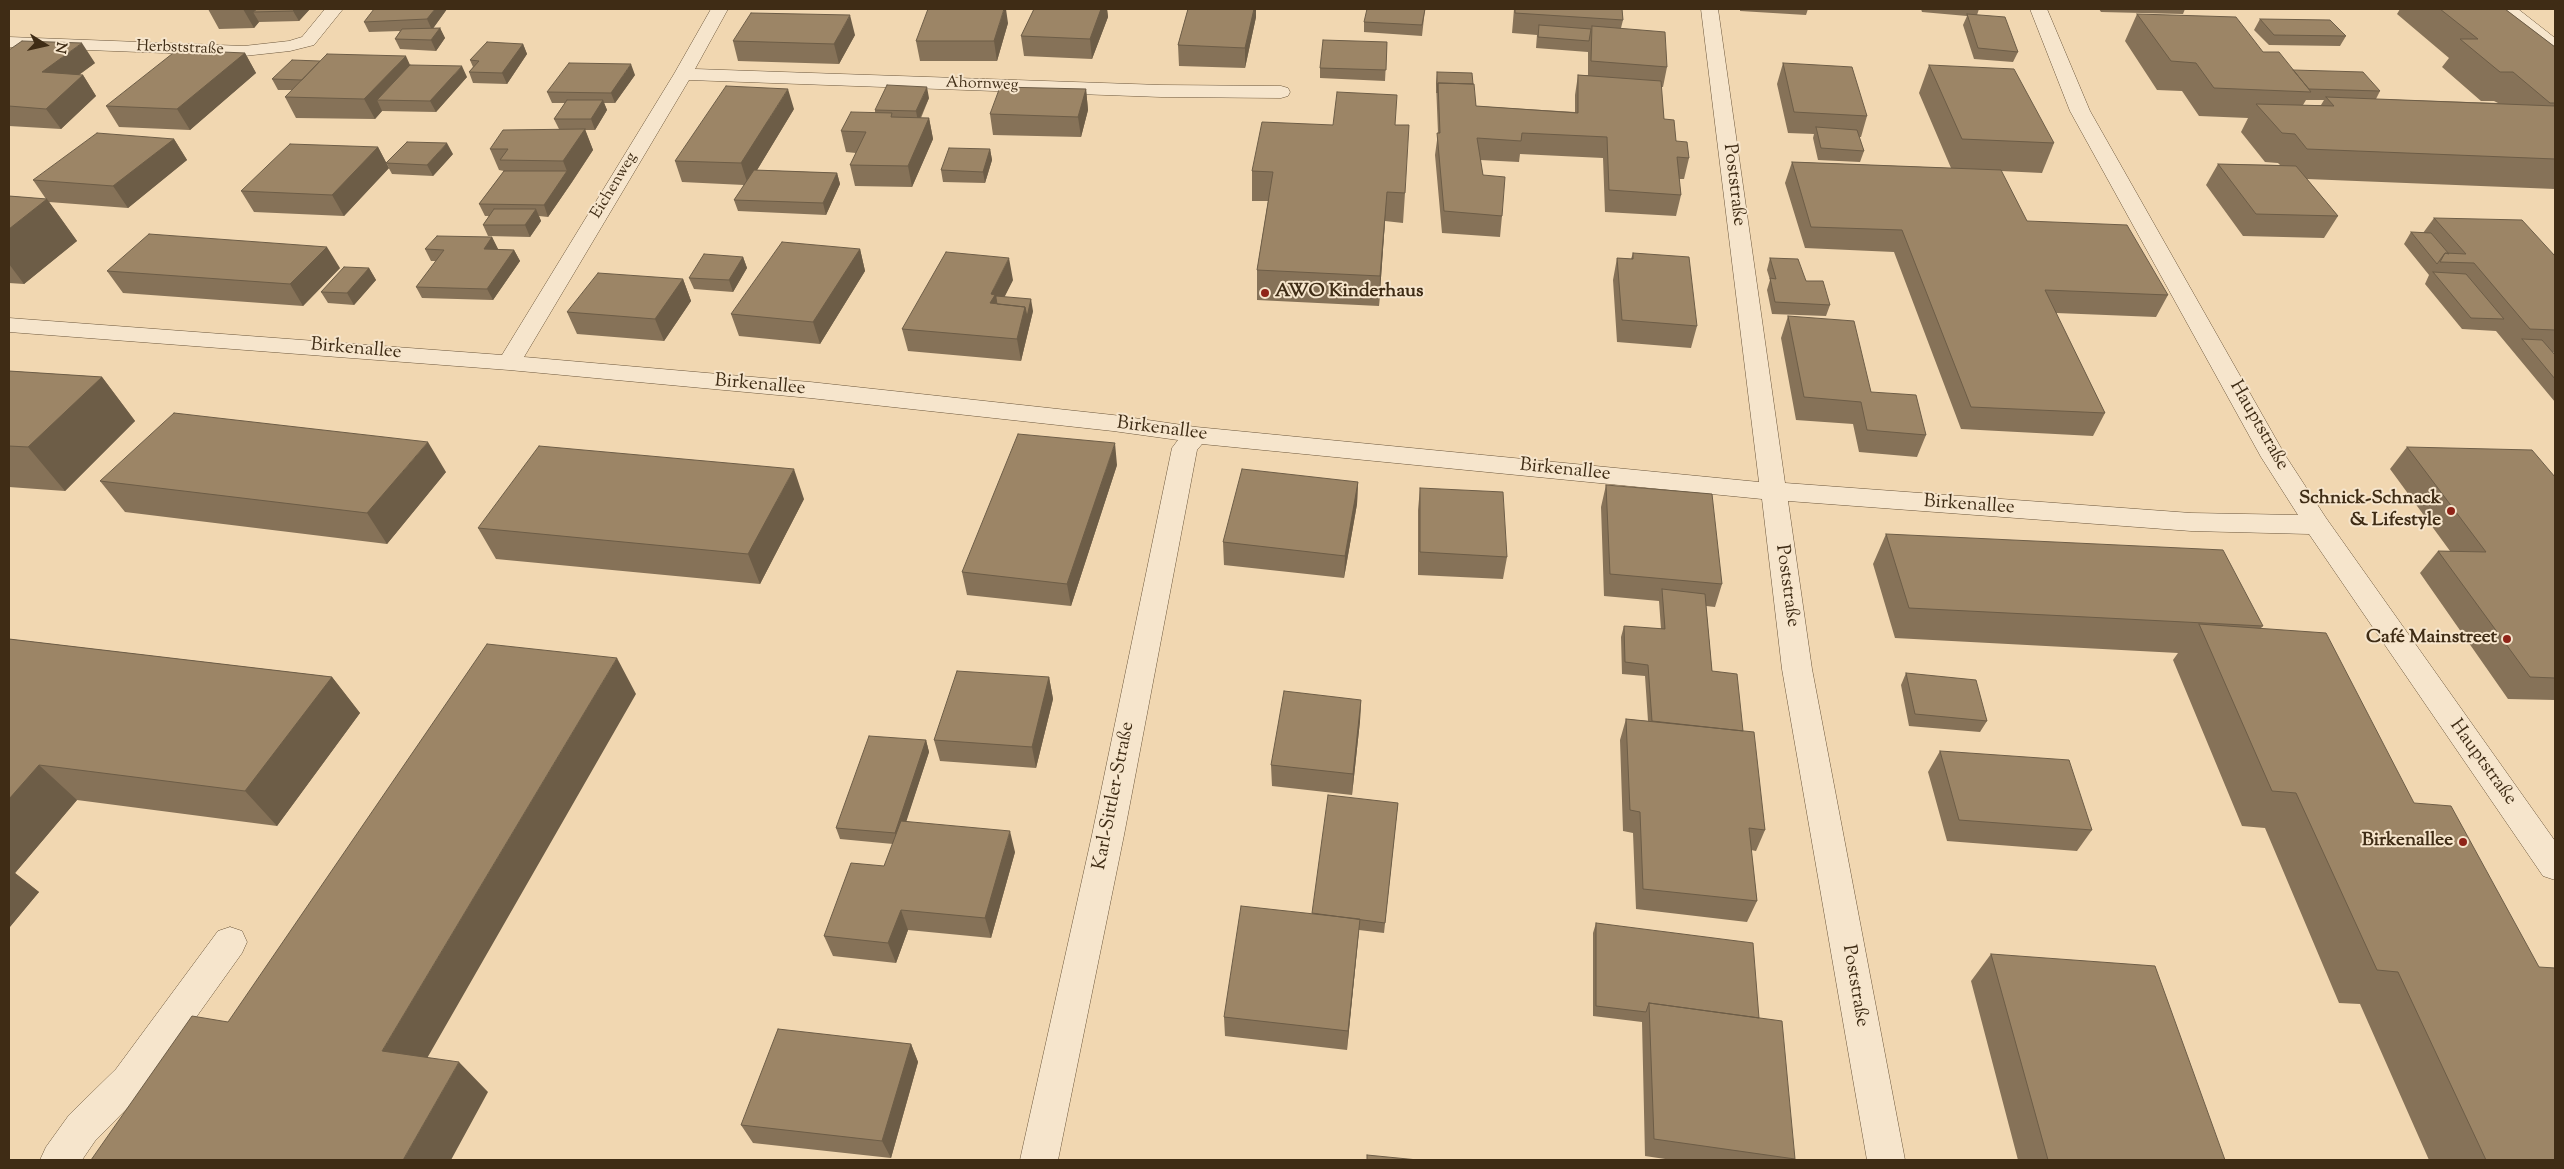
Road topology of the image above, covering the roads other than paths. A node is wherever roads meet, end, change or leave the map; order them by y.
1 (334, 9) edge
2 (719, 9) edge
3 (1710, 9) edge
4 (2039, 9) edge
5 (2507, 9) edge
6 (9, 42) edge
7 (2555, 46) edge
8 (683, 74) junction
9 (1281, 92) dead end
10 (9, 325) edge
11 (508, 363) junction
12 (1196, 434) junction
13 (1772, 491) junction
14 (2316, 524) junction
15 (2555, 866) edge
16 (230, 942) dead end
17 (59, 1160) edge
18 (1039, 1160) edge
19 (1886, 1160) edge

1 - 6 street, Herbststraße
2 - 8 street, Eichenweg
3 - 13 street, Poststraße
4 - 14 street, Hauptstraße
5 - 7 street
8 - 9 street, Ahornweg
8 - 11 street, Eichenweg
10 - 11 street, Birkenallee
11 - 12 street, Birkenallee
12 - 13 street, Birkenallee
12 - 18 street, Karl-Sittler-Straße
13 - 14 street, Birkenallee
13 - 19 street, Poststraße
14 - 15 street, Hauptstraße
16 - 17 street

